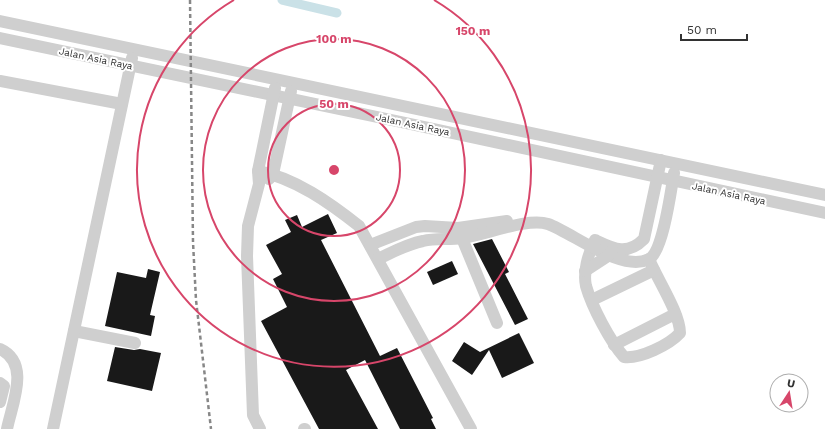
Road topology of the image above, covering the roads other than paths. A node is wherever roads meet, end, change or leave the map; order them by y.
1 (0, 21) edge
2 (0, 38) edge
3 (133, 49) junction
4 (130, 66) junction
5 (277, 79) junction
6 (0, 81) edge
7 (293, 82) junction
8 (273, 95) junction
9 (289, 98) junction
10 (113, 102) junction
11 (403, 106) junction
12 (401, 122) junction
13 (661, 160) junction
14 (676, 164) junction
15 (258, 171) junction
16 (274, 174) junction
17 (658, 178) junction
18 (673, 181) junction
19 (259, 184) junction
20 (825, 195) edge
21 (825, 213) edge
22 (460, 233) junction
23 (593, 244) junction
24 (370, 245) junction
25 (610, 252) junction
26 (378, 259) junction
27 (649, 259) junction
28 (654, 270) junction
29 (585, 271) junction
30 (592, 300) junction
31 (675, 314) junction
32 (497, 323) dead end
33 (74, 331) junction
34 (135, 343) dead end
35 (614, 345) junction
36 (0, 349) edge
37 (0, 382) edge
38 (0, 402) edge
39 (7, 429) edge
40 (53, 429) edge
41 (260, 429) edge
42 (471, 429) edge

1 - 3 street, Jalan Asia Raya
2 - 4 street, Jalan Asia Raya
3 - 4 street
3 - 5 street, Jalan Asia Raya
4 - 8 street, Jalan Asia Raya
4 - 10 street
5 - 7 street, Jalan Asia Raya
5 - 8 street
6 - 10 street
7 - 9 street
7 - 11 street, Jalan Asia Raya
8 - 9 street, Jalan Asia Raya
8 - 15 street
9 - 12 street, Jalan Asia Raya
9 - 16 street
10 - 33 street
11 - 12 street
11 - 13 street, Jalan Asia Raya
12 - 17 street, Jalan Asia Raya
13 - 14 street, Jalan Asia Raya
13 - 17 street
14 - 18 street
14 - 20 street, Jalan Asia Raya
15 - 16 street
15 - 19 street
16 - 19 street
16 - 24 street
17 - 18 street, Jalan Asia Raya
17 - 25 street
18 - 21 street, Jalan Asia Raya
18 - 27 street
19 - 41 street
22 - 23 street
22 - 24 street
22 - 26 street
22 - 32 street
23 - 25 street
23 - 29 street
24 - 26 street
25 - 27 street
25 - 29 street
26 - 42 street
27 - 28 street
28 - 30 street
28 - 31 street
29 - 30 street
30 - 35 street
31 - 35 street
31 - 35 street
33 - 34 street
33 - 40 street
36 - 39 street
37 - 38 street

